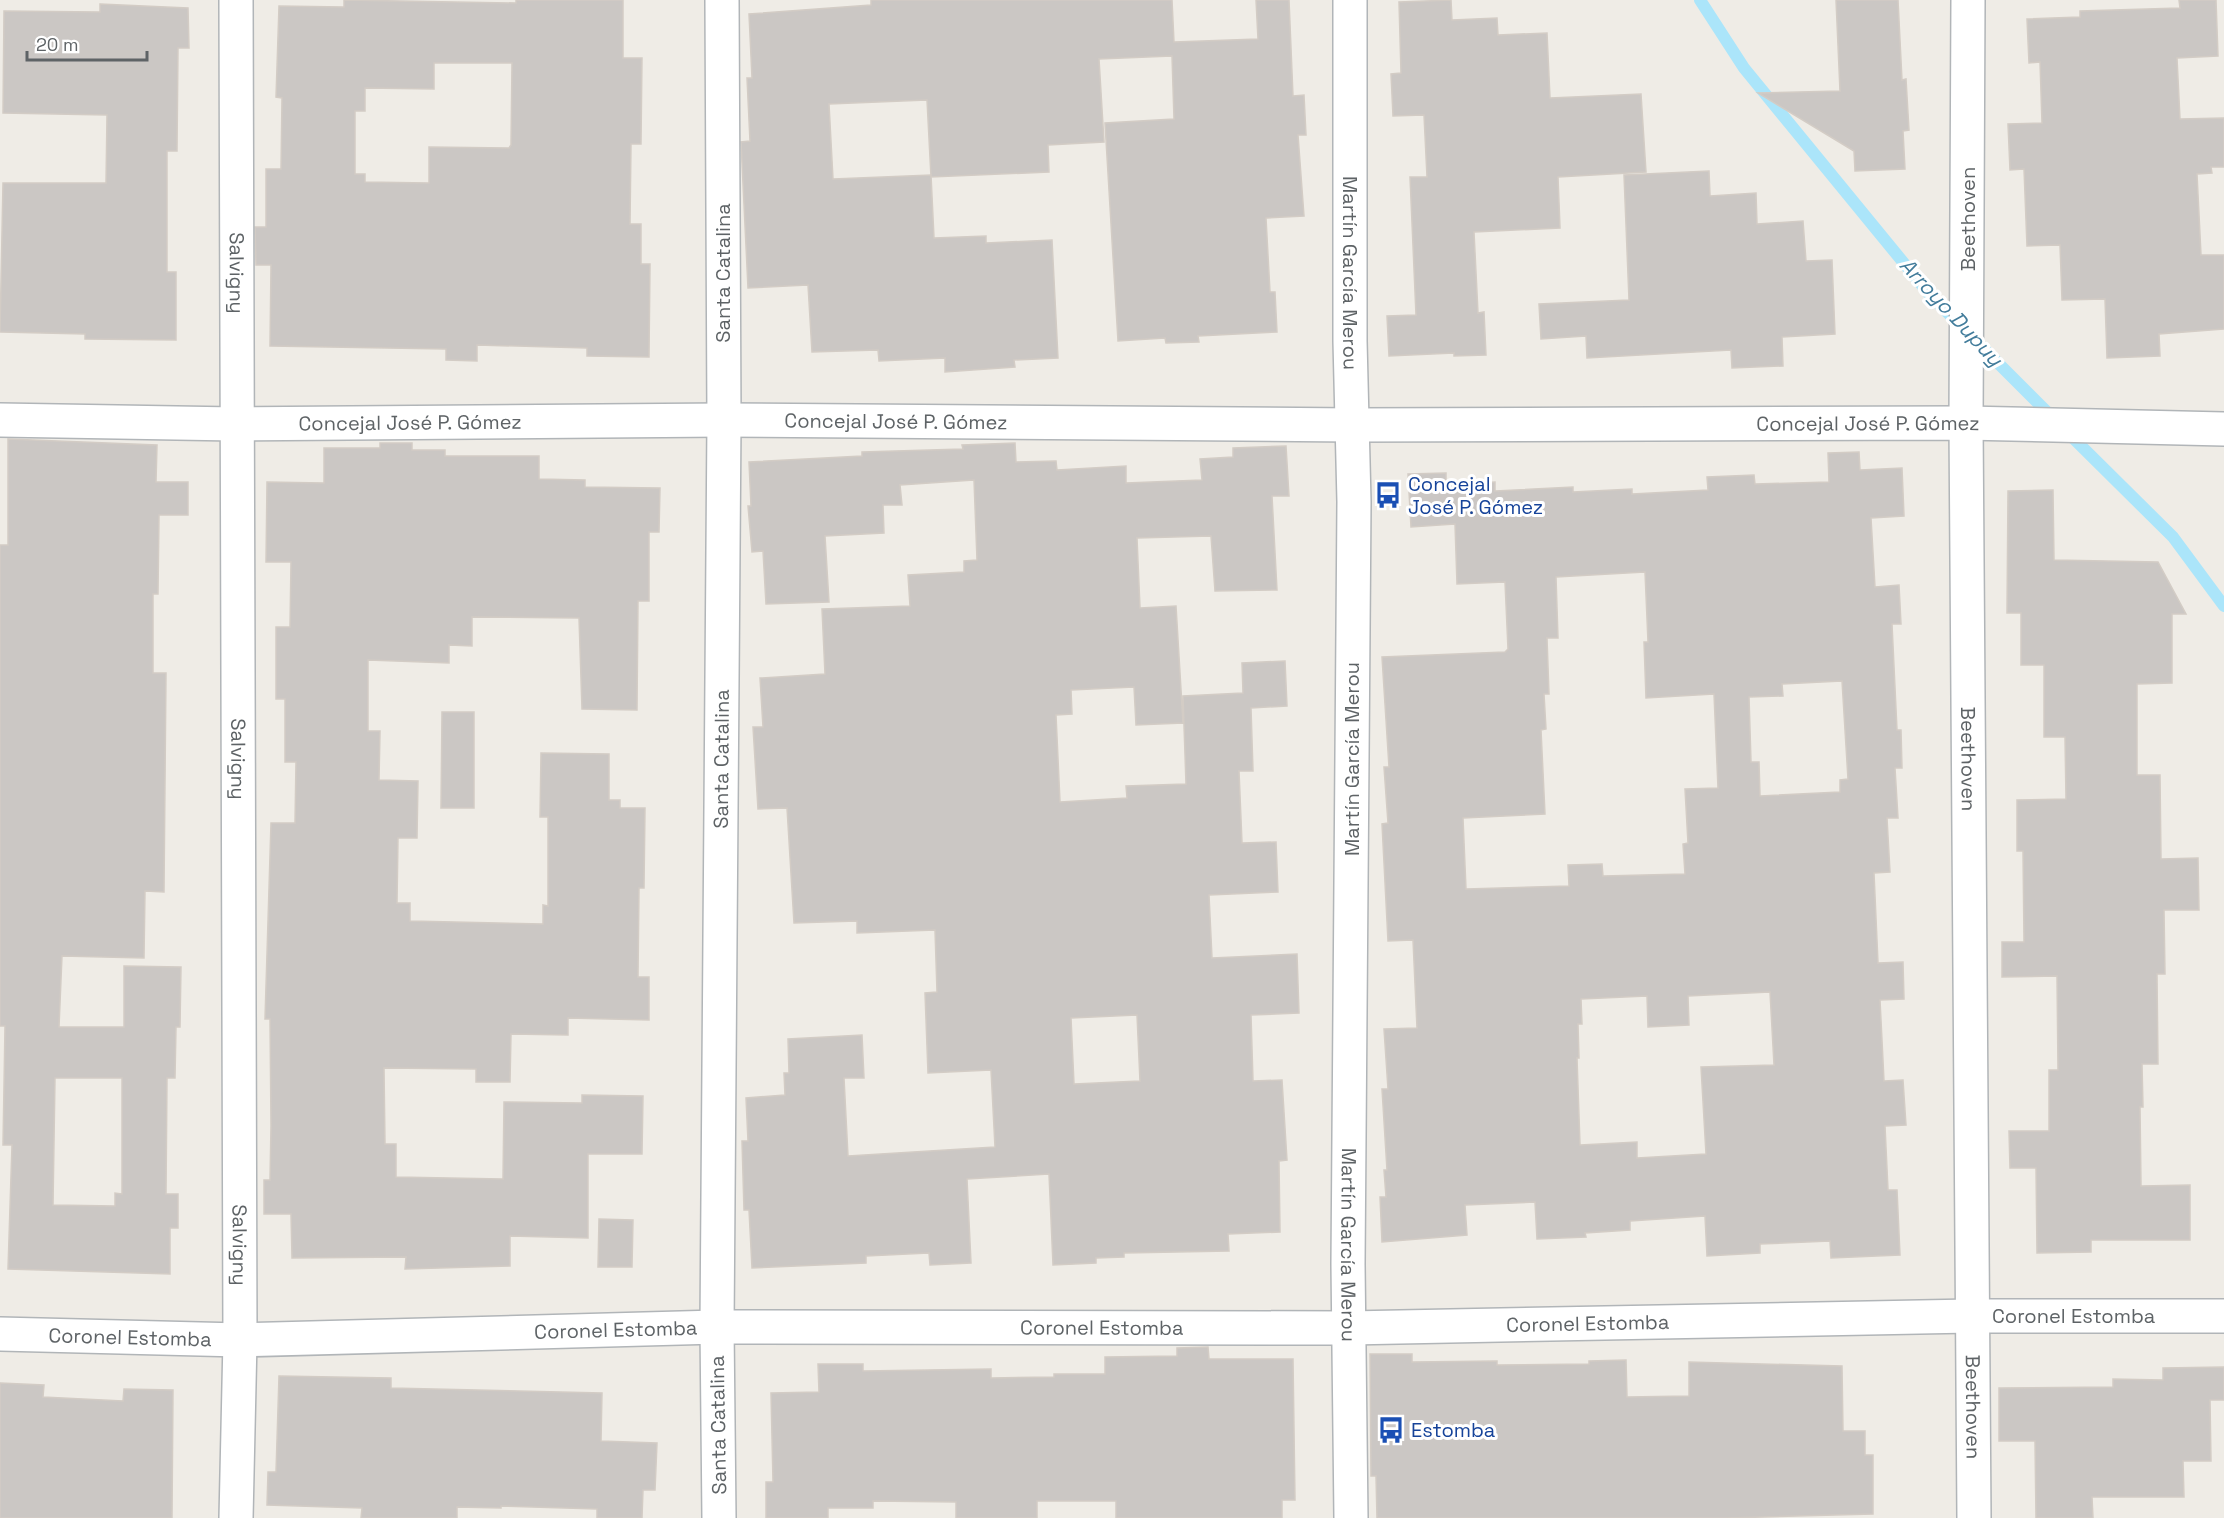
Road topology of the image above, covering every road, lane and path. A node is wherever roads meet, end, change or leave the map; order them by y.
1 (236, 0) edge
2 (722, 0) edge
3 (1350, 0) edge
4 (1968, 0) edge
5 (0, 420) edge
6 (724, 420) junction
7 (1966, 423) junction
8 (236, 424) junction
9 (1354, 425) junction
10 (2224, 429) edge
11 (1971, 1316) junction
12 (2214, 1316) edge
13 (717, 1327) junction
14 (1349, 1328) junction
15 (0, 1334) edge
16 (240, 1340) junction
17 (236, 1518) edge
18 (719, 1518) edge
19 (1351, 1518) edge
20 (1974, 1518) edge

1 - 8 street, Salvigny
2 - 6 street, Santa Catalina
3 - 9 street, Martín García Merou
4 - 7 street, Beethoven
5 - 8 street, Concejal José P. Gómez
6 - 8 street, Concejal José P. Gómez
6 - 9 street, Concejal José P. Gómez
6 - 13 street, Santa Catalina
7 - 9 street, Concejal José P. Gómez
7 - 10 street, Concejal José P. Gómez
7 - 11 street, Beethoven
8 - 16 street, Salvigny
9 - 14 street, Martín García Merou
11 - 12 street, Coronel Estomba
11 - 14 street, Coronel Estomba
11 - 20 street, Beethoven
13 - 14 street, Coronel Estomba
13 - 16 street, Coronel Estomba
13 - 18 street, Santa Catalina
14 - 19 street, Martín García Merou
15 - 16 street, Coronel Estomba
16 - 17 street, Salvigny

